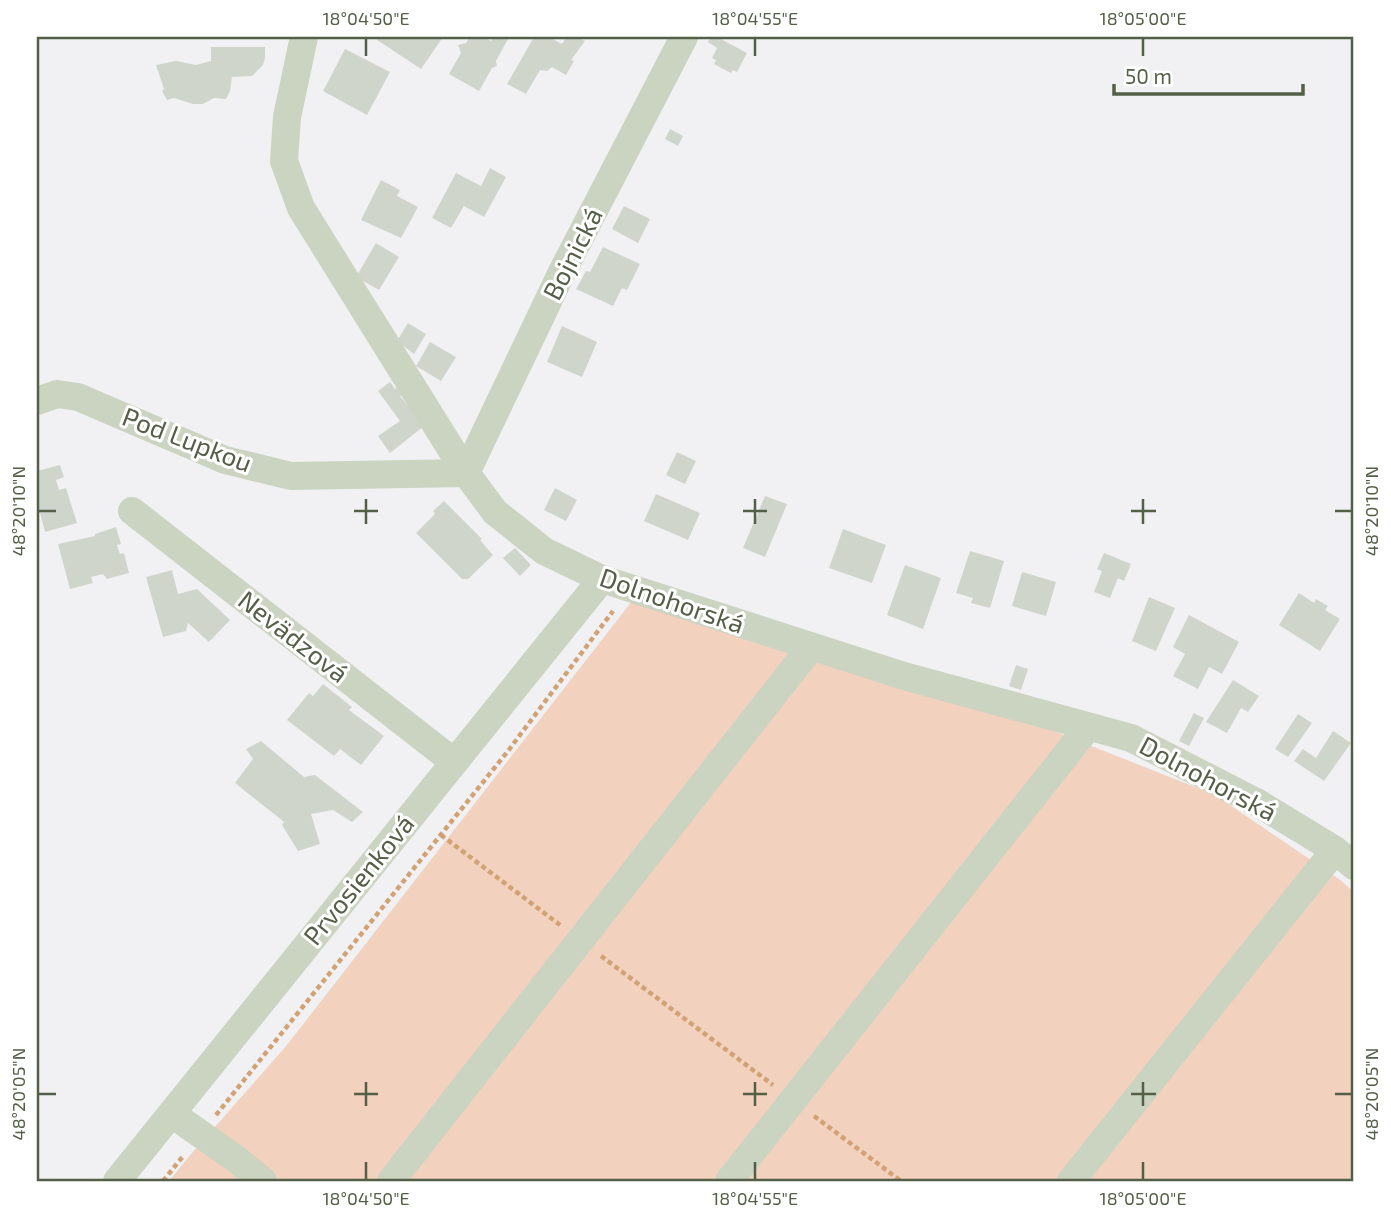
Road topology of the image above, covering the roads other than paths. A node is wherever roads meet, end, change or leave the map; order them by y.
1 (304, 37) edge
2 (684, 37) edge
3 (37, 401) edge
4 (466, 473) junction
5 (132, 512) dead end
6 (602, 579) junction
7 (811, 647) junction
8 (1088, 727) junction
9 (454, 762) junction
10 (1345, 858) edge
11 (172, 1114) junction
12 (117, 1181) edge
13 (263, 1181) edge
14 (391, 1181) edge
15 (729, 1181) edge
16 (1071, 1181) edge

1 - 4 street, Dolnohorská
2 - 4 street, Bojnická
3 - 4 street, Pod Lupkou
4 - 6 street, Dolnohorská
5 - 9 street, Nevädzová
6 - 7 street, Dolnohorská
6 - 9 street, Prvosienková
7 - 8 street, Dolnohorská
7 - 14 street
8 - 10 street, Dolnohorská
8 - 15 street
9 - 11 street, Prvosienková
10 - 16 street
11 - 12 street, Prvosienková
11 - 13 street

